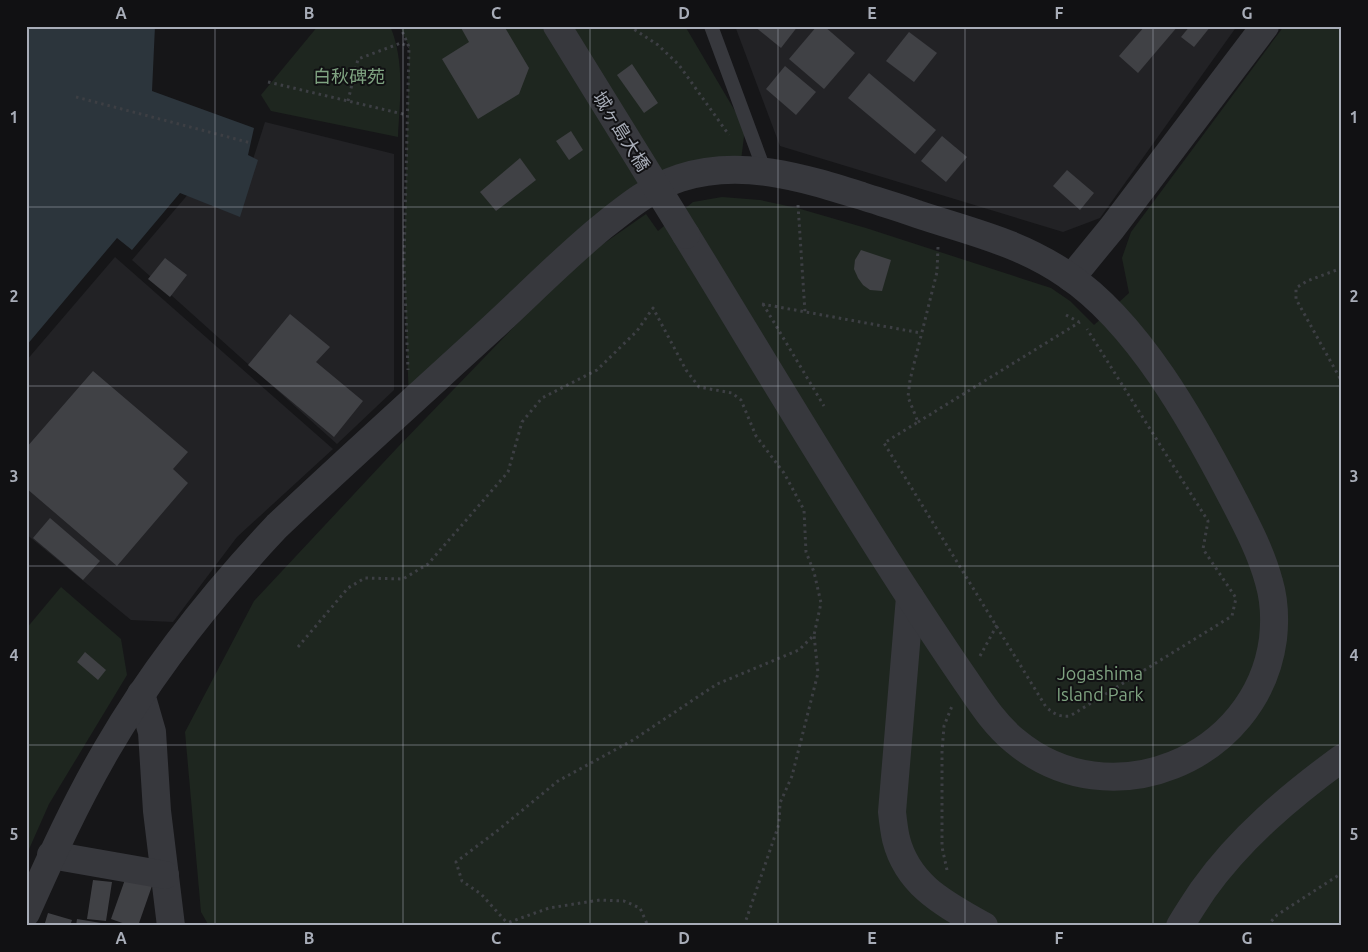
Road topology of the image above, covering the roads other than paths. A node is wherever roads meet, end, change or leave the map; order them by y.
1 (557, 26) edge
2 (711, 26) edge
3 (1265, 26) edge
4 (753, 170) junction
5 (1071, 278) junction
6 (910, 597) junction
7 (141, 694) junction
8 (1342, 758) edge
9 (52, 855) junction
10 (165, 875) junction
11 (26, 913) edge
12 (171, 926) edge
13 (984, 926) edge
14 (1180, 926) edge

1 - 6 street, 城ヶ島大橋, bridge
2 - 4 lane
3 - 5 street
4 - 5 street, 城ヶ島大橋
4 - 7 street, 城ヶ島大橋
5 - 6 street, 城ヶ島大橋
6 - 13 street
7 - 9 street, 城ヶ島大橋
7 - 10 street
8 - 14 street
9 - 10 street
9 - 11 street, 城ヶ島大橋
10 - 12 street

